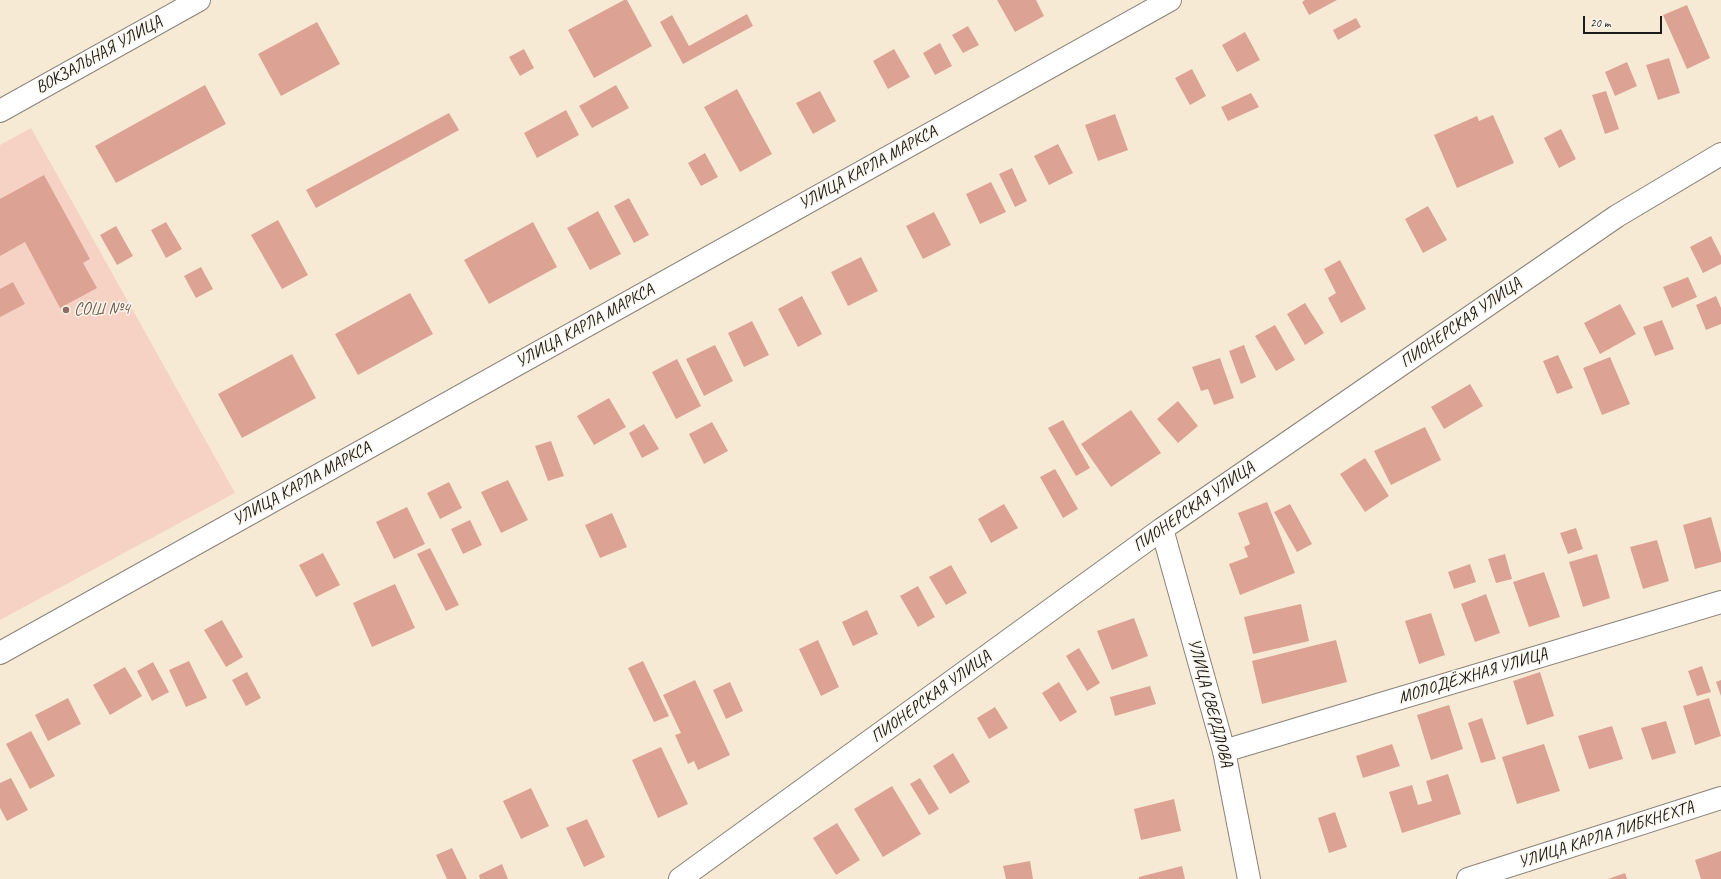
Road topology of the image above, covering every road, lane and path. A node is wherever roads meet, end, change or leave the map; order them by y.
1 (199, 0) edge
2 (1170, 0) edge
3 (0, 111) edge
4 (1721, 154) edge
5 (1162, 529) junction
6 (1721, 602) edge
7 (0, 652) edge
8 (1224, 751) junction
9 (1721, 798) edge
10 (680, 879) edge
11 (1249, 879) edge
12 (1468, 879) edge

1 - 3 street, ВОКЗАЛЬНАЯ УЛИЦА
2 - 7 street, УЛИЦА КАРЛА МАРКСА
4 - 5 street, ПИОНЕРСКАЯ УЛИЦА
5 - 8 street, УЛИЦА СВЕРДЛОВА
5 - 10 street, ПИОНЕРСКАЯ УЛИЦА
6 - 8 street, МОЛОДЁЖНАЯ УЛИЦА
8 - 11 street, УЛИЦА СВЕРДЛОВА
9 - 12 street, УЛИЦА КАРЛА ЛИБКНЕХТА

